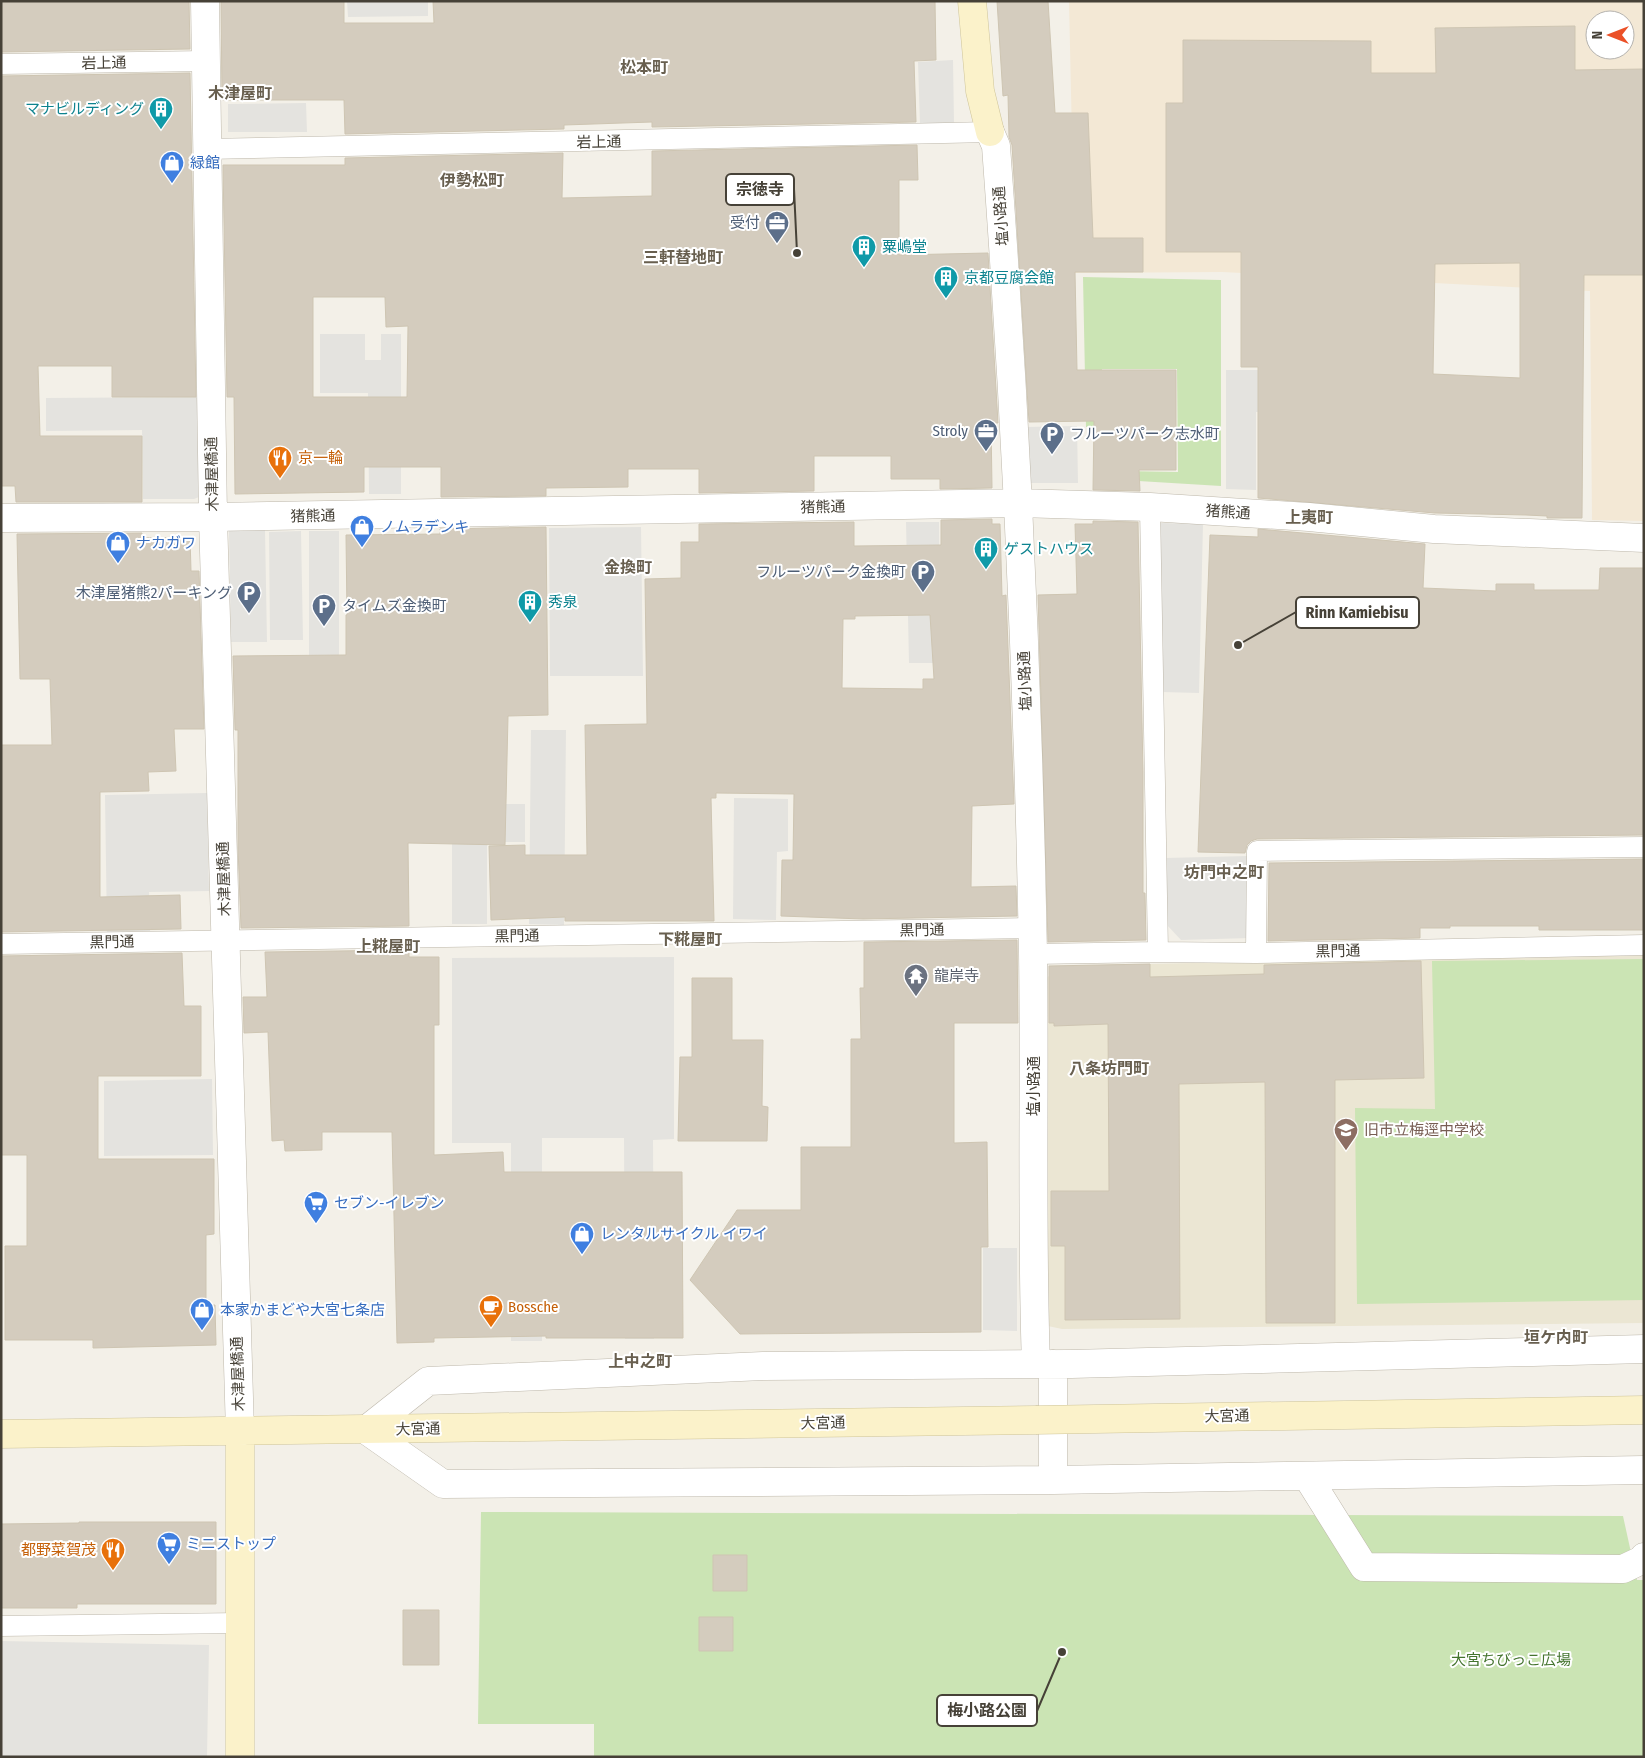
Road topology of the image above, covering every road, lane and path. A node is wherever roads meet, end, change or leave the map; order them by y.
1 (205, 1) edge
2 (972, 1) edge
3 (206, 61) junction
4 (1, 64) edge
5 (990, 132) junction
6 (207, 149) junction
7 (1019, 503) junction
8 (1150, 507) junction
9 (213, 517) junction
10 (1, 518) edge
11 (1644, 538) edge
12 (1644, 847) edge
13 (225, 941) junction
14 (1032, 941) junction
15 (1, 944) edge
16 (1644, 944) edge
17 (1158, 952) junction
18 (1256, 953) junction
19 (1644, 1349) edge
20 (1045, 1364) junction
21 (1644, 1410) edge
22 (366, 1430) junction
23 (240, 1432) junction
24 (1, 1434) edge
25 (1644, 1470) edge
26 (1307, 1476) junction
27 (1054, 1480) junction
28 (1644, 1557) edge
29 (240, 1623) junction
30 (1, 1626) edge
31 (240, 1757) edge

1 - 3 street, 木津屋橋通
2 - 5 main road, 塩小路通
3 - 4 lane, 岩上通
3 - 6 street, 木津屋橋通
5 - 6 lane, 岩上通
5 - 7 street, 塩小路通
6 - 9 street, 木津屋橋通
7 - 8 street, 猪熊通
7 - 9 street, 猪熊通
7 - 14 street, 塩小路通
8 - 11 street, 猪熊通
8 - 17 lane
9 - 10 street, 猪熊通
9 - 13 street, 木津屋橋通
12 - 18 lane
13 - 14 lane, 黒門通
13 - 15 lane, 黒門通
13 - 23 street, 木津屋橋通
14 - 17 lane, 黒門通
14 - 20 street, 塩小路通
16 - 18 lane, 黒門通
17 - 18 lane, 黒門通
19 - 20 street
20 - 22 street
20 - 27 street, 塩小路通
21 - 22 main road, 大宮通, bridge
22 - 23 main road, 大宮通
22 - 27 street
23 - 24 main road, 大宮通
23 - 29 main road, 木津屋橋通
25 - 26 street
26 - 27 street
26 - 28 street
29 - 30 lane
29 - 31 main road, 木津屋橋通

